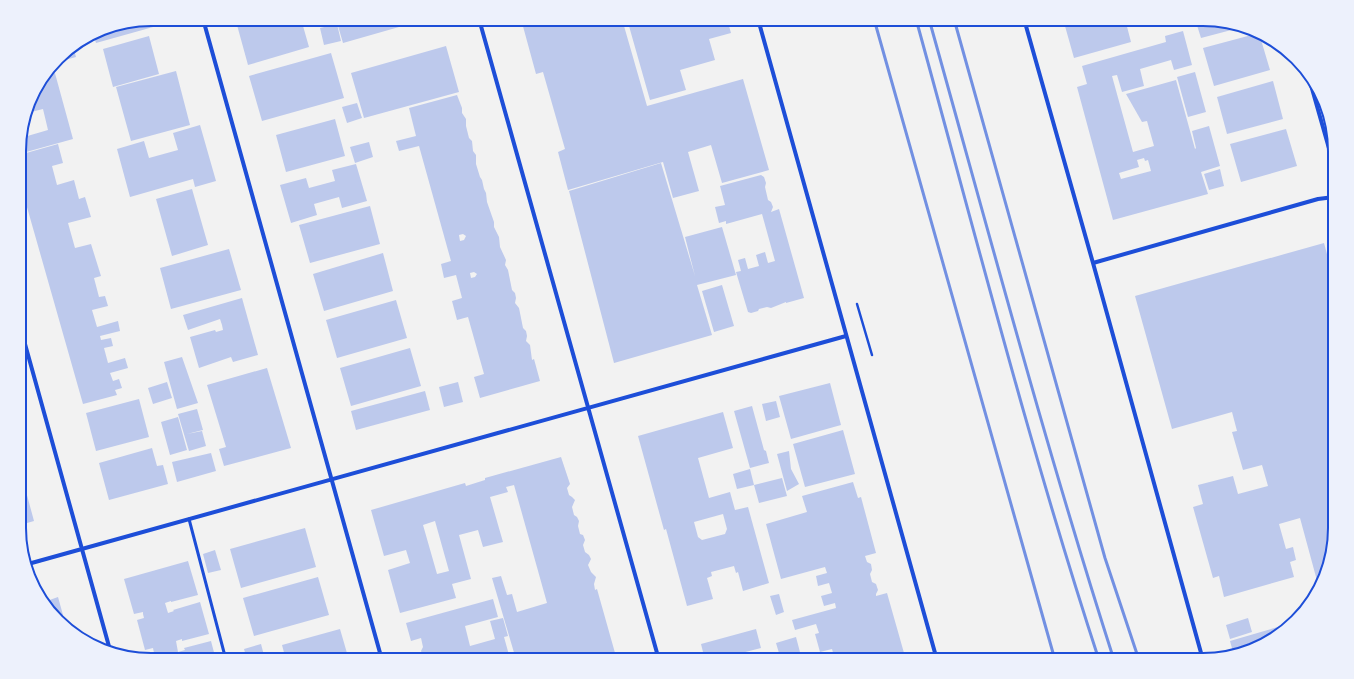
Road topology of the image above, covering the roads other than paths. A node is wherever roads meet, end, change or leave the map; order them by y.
1 (205, 26) edge
2 (481, 26) edge
3 (760, 26) edge
4 (1026, 26) edge
5 (1314, 95) edge
6 (1327, 143) edge
7 (1328, 198) edge
8 (1093, 263) junction
9 (846, 336) junction
10 (26, 348) edge
11 (588, 408) junction
12 (331, 480) junction
13 (189, 519) junction
14 (82, 549) junction
15 (31, 563) edge
16 (109, 645) edge
17 (224, 653) edge
18 (380, 653) edge
19 (657, 653) edge
20 (935, 653) edge
21 (1201, 653) edge

1 - 12 street
2 - 11 street
3 - 9 street
4 - 8 street
5 - 6 street
7 - 8 street
8 - 21 street
9 - 11 street
9 - 20 street
10 - 14 street
11 - 12 street
11 - 19 street
12 - 13 street
12 - 18 street
13 - 14 street
13 - 17 lane
14 - 15 street
14 - 16 street

